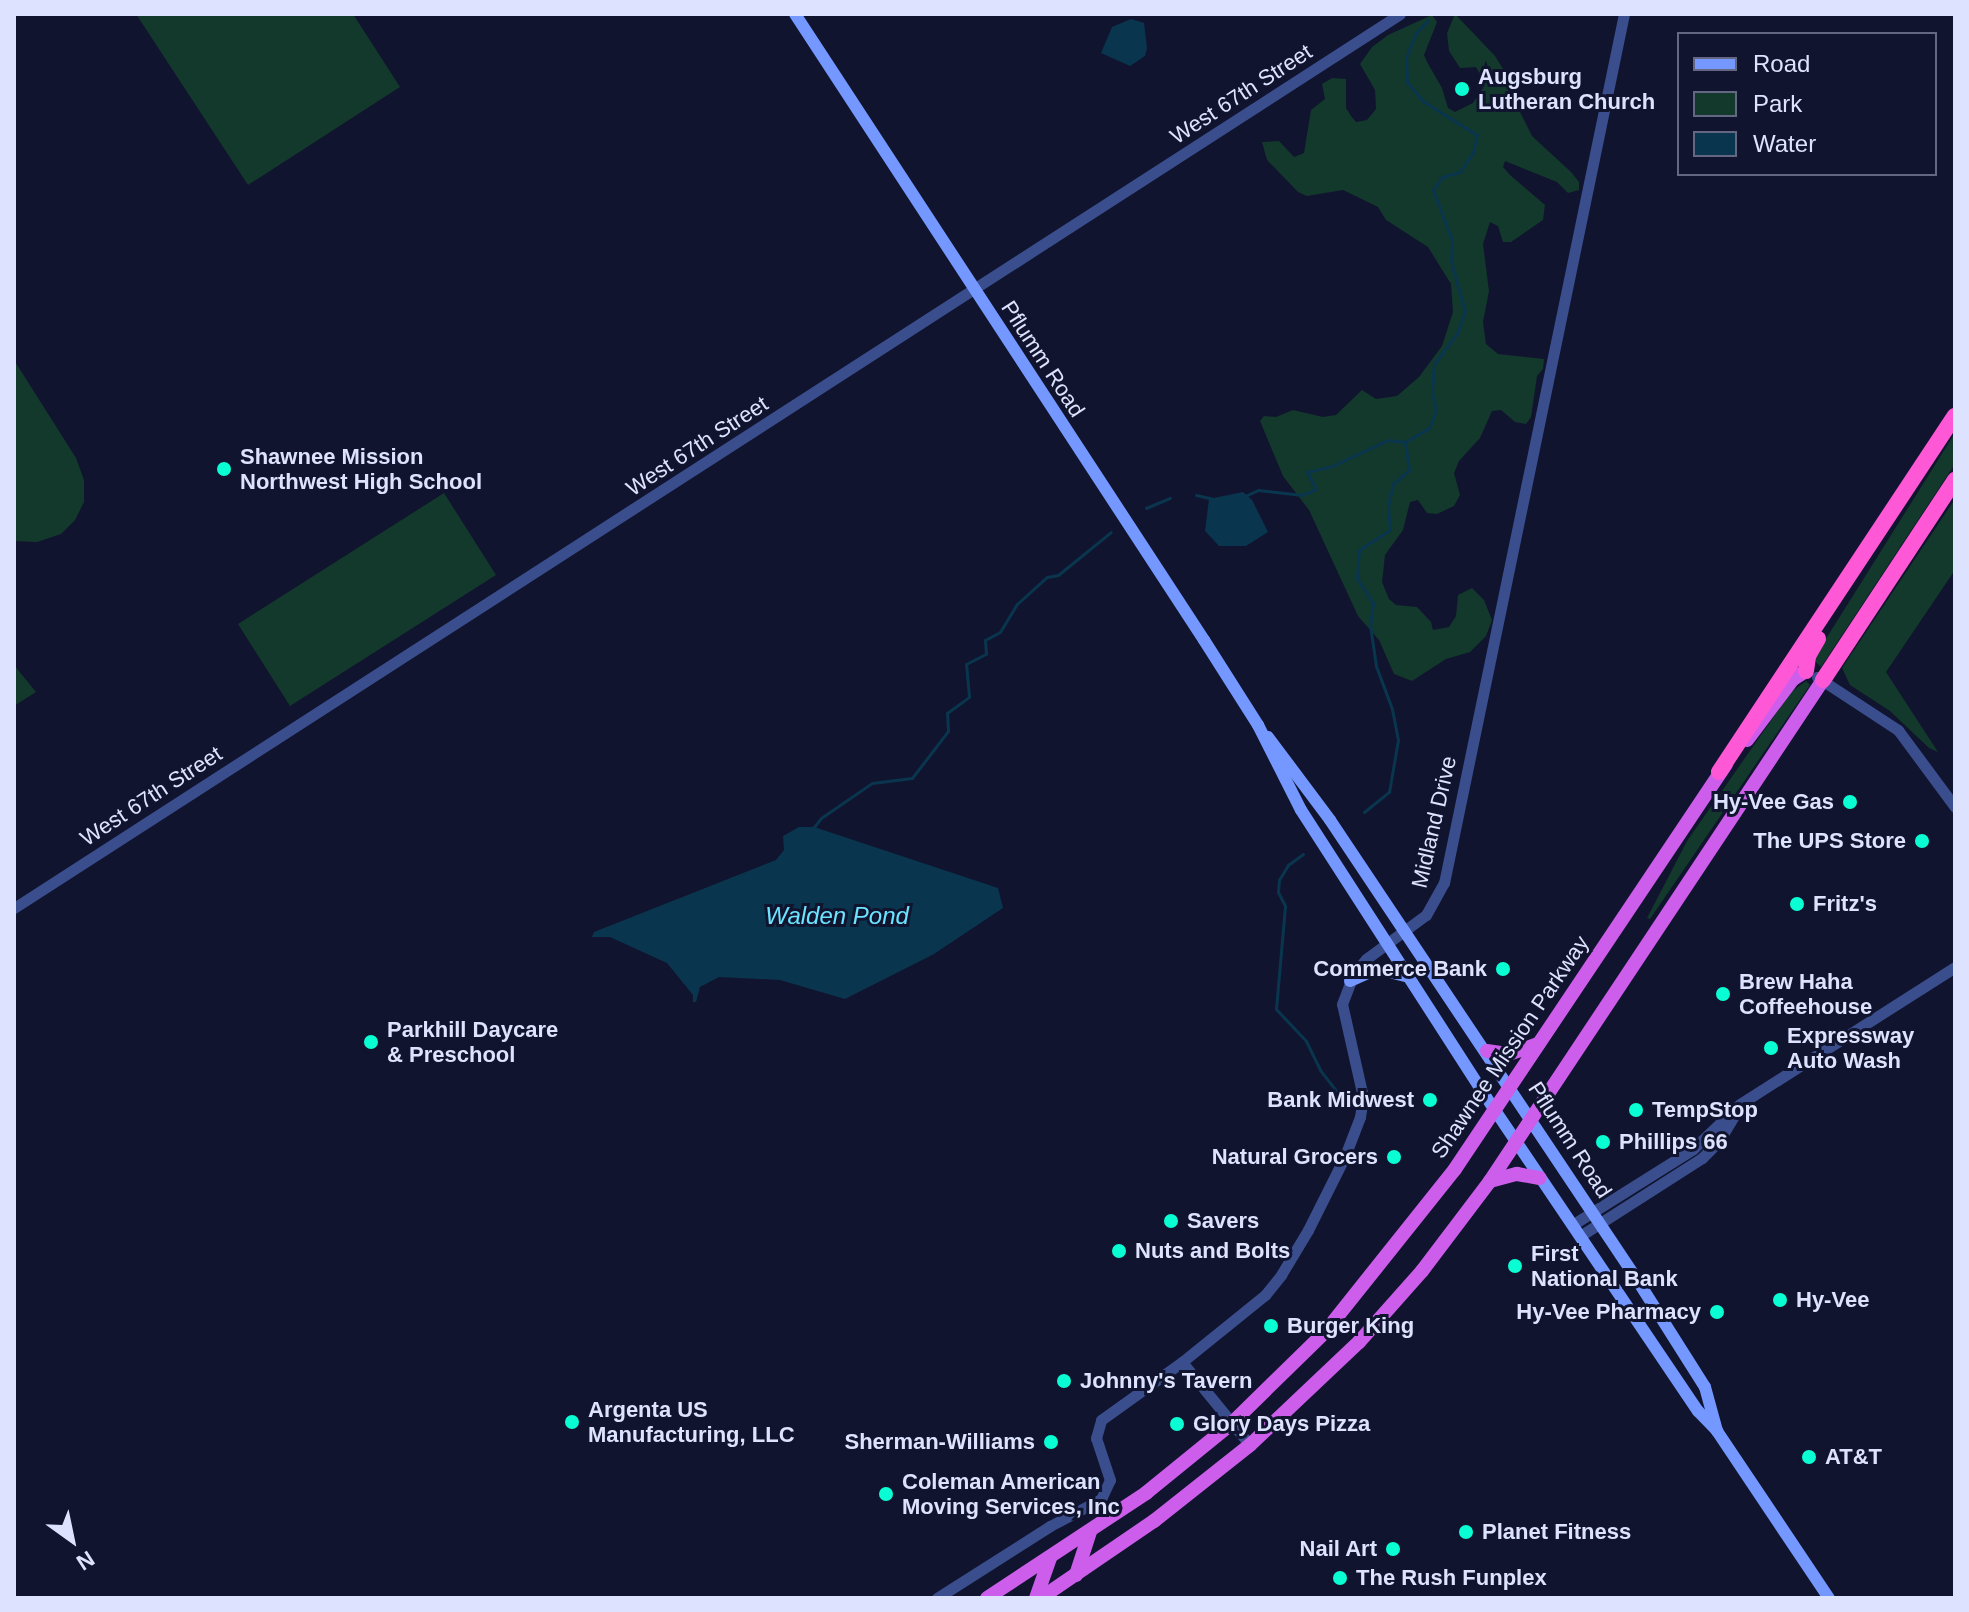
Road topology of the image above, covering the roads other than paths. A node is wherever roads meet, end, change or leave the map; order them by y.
1 (795, 14) edge
2 (1400, 14) edge
3 (1624, 14) edge
4 (974, 291) junction
5 (1955, 416) edge
6 (1955, 480) edge
7 (1871, 543) junction
8 (1806, 671) junction
9 (1823, 680) junction
10 (1258, 725) junction
11 (1719, 772) junction
12 (1955, 807) edge
13 (14, 908) edge
14 (1405, 933) junction
15 (1389, 943) junction
16 (1955, 967) edge
17 (1411, 978) junction
18 (1350, 981) junction
19 (1538, 1044) junction
20 (1487, 1051) junction
21 (1511, 1086) junction
22 (1495, 1110) junction
23 (1532, 1117) junction
24 (1516, 1141) junction
25 (1540, 1178) junction
26 (1490, 1181) junction
27 (1597, 1218) junction
28 (1576, 1231) junction
29 (1182, 1362) junction
30 (1231, 1424) junction
31 (1717, 1431) junction
32 (1250, 1445) junction
33 (1090, 1532) junction
34 (1050, 1558) junction
35 (1076, 1575) junction
36 (937, 1598) edge
37 (987, 1598) edge
38 (1039, 1598) edge
39 (1829, 1598) edge

1 - 4 main road, Pflumm Road
2 - 4 street, West 67th Street
3 - 14 street, Midland Drive
4 - 10 main road, Pflumm Road
4 - 13 street, West 67th Street
5 - 7 highway, Shawnee Mission Parkway
6 - 9 highway
7 - 8 highway
7 - 11 highway, Shawnee Mission Parkway
8 - 9 street
8 - 11 highway
9 - 12 street
9 - 23 highway
10 - 14 main road, Pflumm Road
10 - 15 main road, Pflumm Road
11 - 19 highway, Shawnee Mission Parkway
14 - 15 street, Midland Drive
14 - 20 main road, Pflumm Road
15 - 17 main road, Pflumm Road
15 - 18 street, Midland Drive
16 - 27 street
17 - 18 main road
17 - 22 main road, Pflumm Road
18 - 29 street
19 - 20 highway
19 - 21 highway, Shawnee Mission Parkway
20 - 21 main road, Pflumm Road
21 - 22 highway, Shawnee Mission Parkway
21 - 23 main road, Pflumm Road
22 - 24 main road, Pflumm Road
22 - 30 highway, Shawnee Mission Parkway
23 - 24 highway
23 - 27 main road, Pflumm Road
24 - 25 main road, Pflumm Road
24 - 26 highway
25 - 26 highway
25 - 28 main road, Pflumm Road
26 - 32 highway
27 - 28 street
27 - 31 main road, Pflumm Road
28 - 31 main road, Pflumm Road
29 - 30 street
29 - 36 street
30 - 32 street
30 - 33 highway, Shawnee Mission Parkway
31 - 39 main road, Pflumm Road
32 - 35 highway
33 - 34 highway, Shawnee Mission Parkway
33 - 35 highway
34 - 37 highway, Shawnee Mission Parkway
34 - 38 highway
35 - 38 highway

